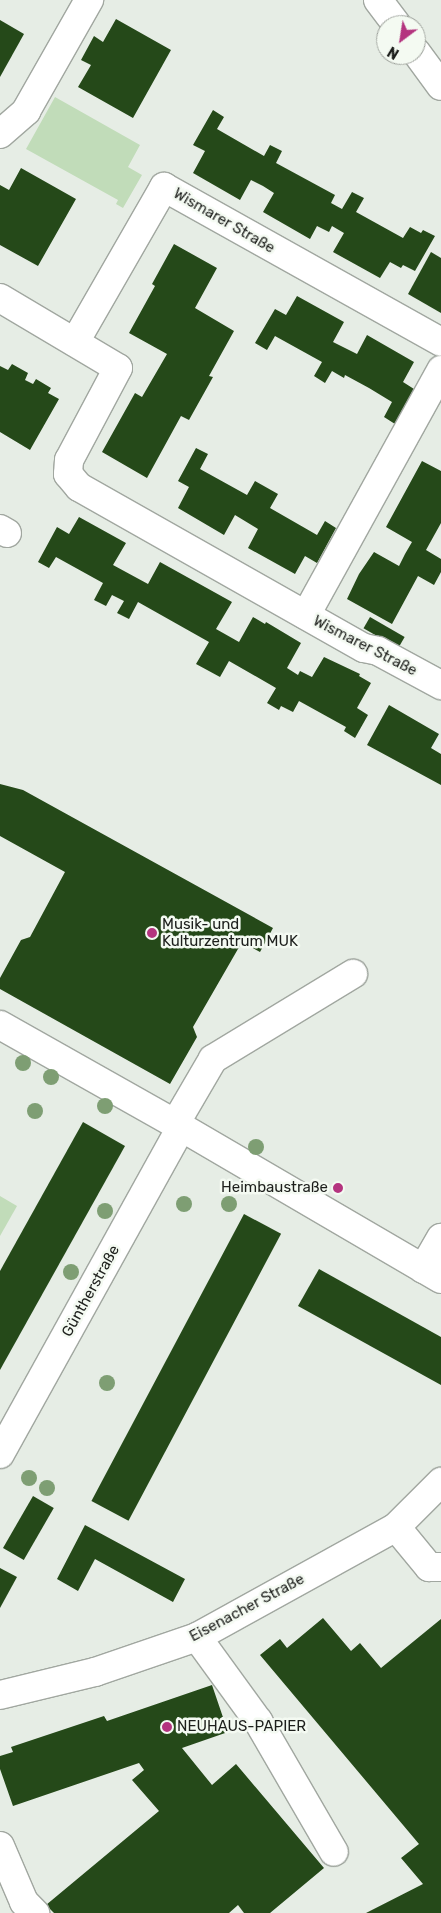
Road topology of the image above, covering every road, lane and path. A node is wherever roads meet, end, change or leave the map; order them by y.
1 (89, 0) edge
2 (378, 0) edge
3 (389, 15) edge
4 (426, 65) edge
5 (441, 86) edge
6 (0, 134) edge
7 (0, 298) edge
8 (75, 342) junction
9 (441, 342) edge
10 (441, 370) edge
11 (306, 615) junction
12 (433, 681) edge
13 (353, 974) dead end
14 (2, 1030) edge
15 (178, 1125) junction
16 (441, 1238) edge
17 (432, 1274) edge
18 (0, 1454) edge
19 (441, 1482) edge
20 (396, 1527) junction
21 (441, 1567) edge
22 (197, 1638) junction
23 (0, 1695) edge
24 (0, 1846) edge
25 (334, 1852) dead end
26 (35, 1913) edge

1 - 6 street
2 - 3 street
4 - 5 street
7 - 8 street, Wismarer Straße
8 - 9 street, Wismarer Straße
8 - 11 street, Wismarer Straße
10 - 11 street, Wismarer Straße
11 - 12 street, Wismarer Straße
13 - 15 street, Güntherstraße
14 - 15 street
15 - 17 street
15 - 18 street, Güntherstraße
16 - 17 street
19 - 20 street, Eisenacher Straße
20 - 21 street
20 - 22 street, Eisenacher Straße
22 - 23 street, Eisenacher Straße
22 - 25 street
24 - 26 street

